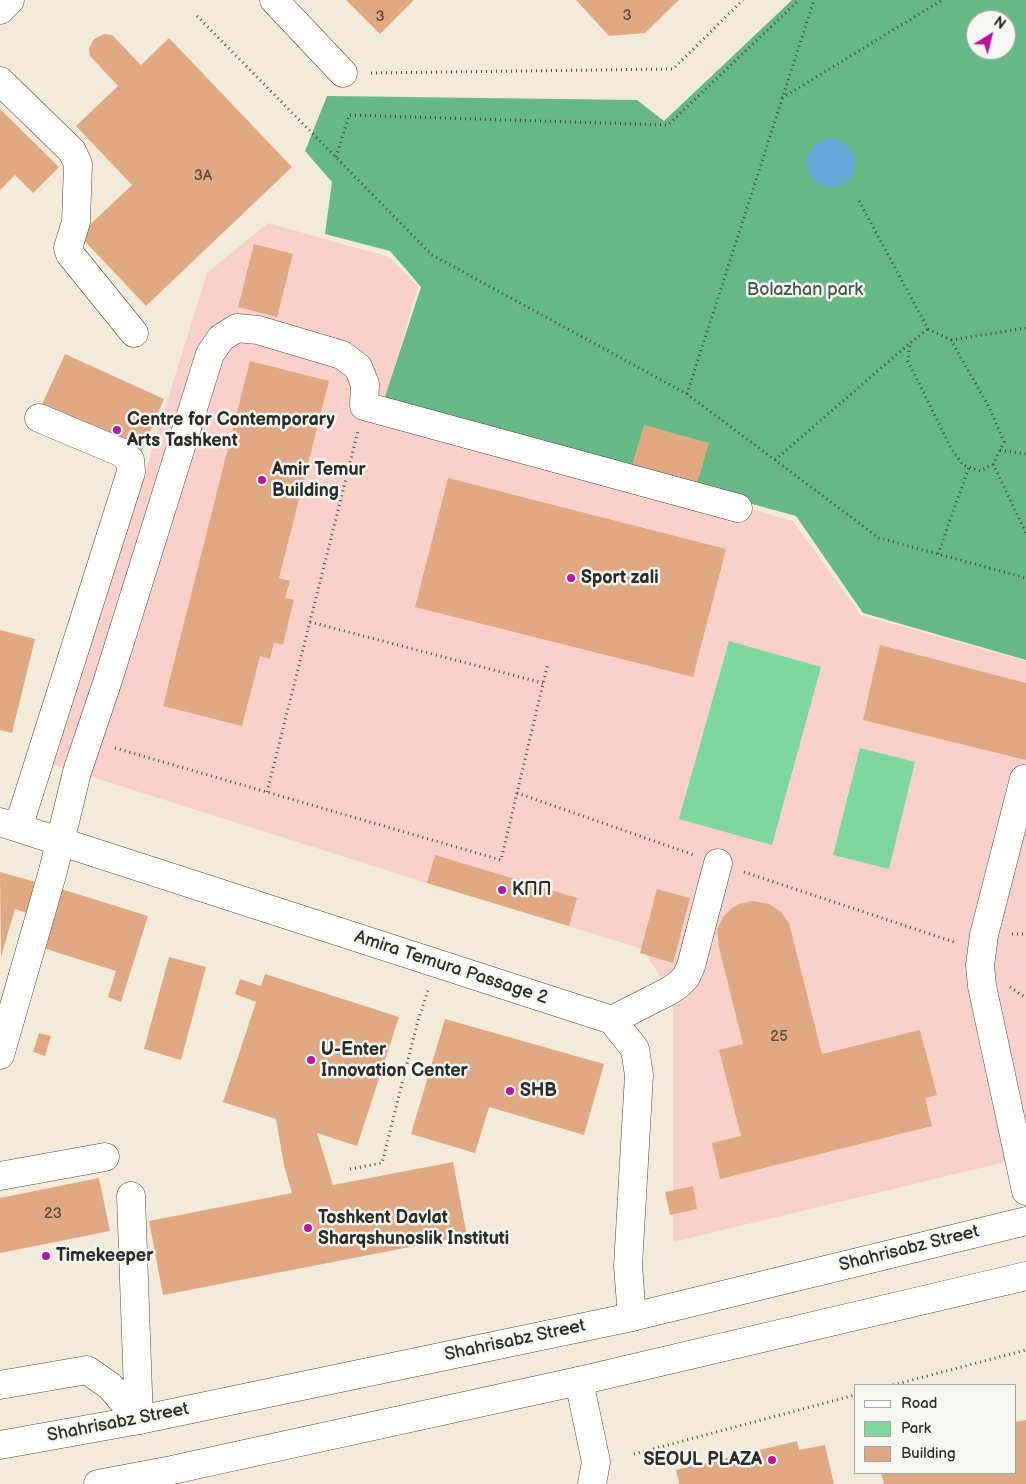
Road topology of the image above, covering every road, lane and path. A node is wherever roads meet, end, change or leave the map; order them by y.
1 (10, 0) edge
2 (274, 0) edge
3 (743, 0) edge
4 (799, 0) edge
5 (814, 0) edge
6 (942, 0) edge
7 (0, 10) edge
8 (197, 16) dead end
9 (342, 73) joint
10 (0, 81) edge
11 (782, 99) junction
12 (336, 157) junction
13 (859, 201) dead end
14 (1026, 328) edge
15 (928, 329) junction
16 (134, 333) dead end
17 (950, 340) junction
18 (910, 342) junction
19 (687, 394) junction
20 (364, 406) junction
21 (39, 418) dead end
22 (1000, 450) junction
23 (1026, 454) edge
24 (774, 460) junction
25 (993, 464) junction
26 (969, 467) junction
27 (738, 508) dead end
28 (1026, 533) edge
29 (938, 554) junction
30 (1026, 578) edge
31 (310, 622) junction
32 (548, 663) dead end
33 (543, 683) junction
34 (88, 740) junction
35 (1024, 779) dead end
36 (267, 792) junction
37 (516, 793) junction
38 (9, 825) edge
39 (60, 841) junction
40 (718, 863) junction
41 (981, 951) junction
42 (428, 990) dead end
43 (612, 1020) junction
44 (0, 1055) edge
45 (105, 1157) dead end
46 (350, 1169) dead end
47 (0, 1176) edge
48 (1026, 1191) edge
49 (131, 1196) dead end
50 (1026, 1221) edge
51 (1026, 1276) edge
52 (632, 1316) junction
53 (1026, 1350) edge
54 (579, 1381) junction
55 (897, 1384) edge
56 (0, 1385) edge
57 (854, 1395) edge
58 (139, 1420) junction
59 (0, 1445) edge
60 (634, 1454) dead end
61 (98, 1484) edge
62 (592, 1484) edge

1 - 7 main road
2 - 9 main road
3 - 9 path
4 - 12 path
5 - 11 path
6 - 11 path
8 - 12 path
10 - 16 main road
11 - 19 path
12 - 19 path
13 - 15 path
14 - 17 path
15 - 17 path
15 - 18 path
17 - 22 path
18 - 24 path
18 - 26 path
19 - 24 path
20 - 27 main road
20 - 31 path
20 - 34 main road
21 - 38 main road
22 - 23 path
22 - 25 path
24 - 29 path
25 - 26 path
25 - 28 path
26 - 29 path
29 - 30 path
31 - 33 path
31 - 36 path
32 - 33 path
33 - 37 path
34 - 36 path
34 - 39 main road
35 - 41 main road
36 - 37 path
37 - 40 path
38 - 39 main road, Amira Temura Passage 2
39 - 43 main road, Amira Temura Passage 2
39 - 44 main road
40 - 41 path
40 - 43 main road
41 - 48 main road
42 - 46 path
43 - 52 main road
45 - 47 main road
49 - 58 main road
50 - 52 main road, Shahrisabz Street
51 - 54 main road
52 - 58 main road, Shahrisabz Street
53 - 55 path
54 - 61 main road
54 - 62 main road
56 - 58 main road
57 - 60 path
58 - 59 main road, Shahrisabz Street

